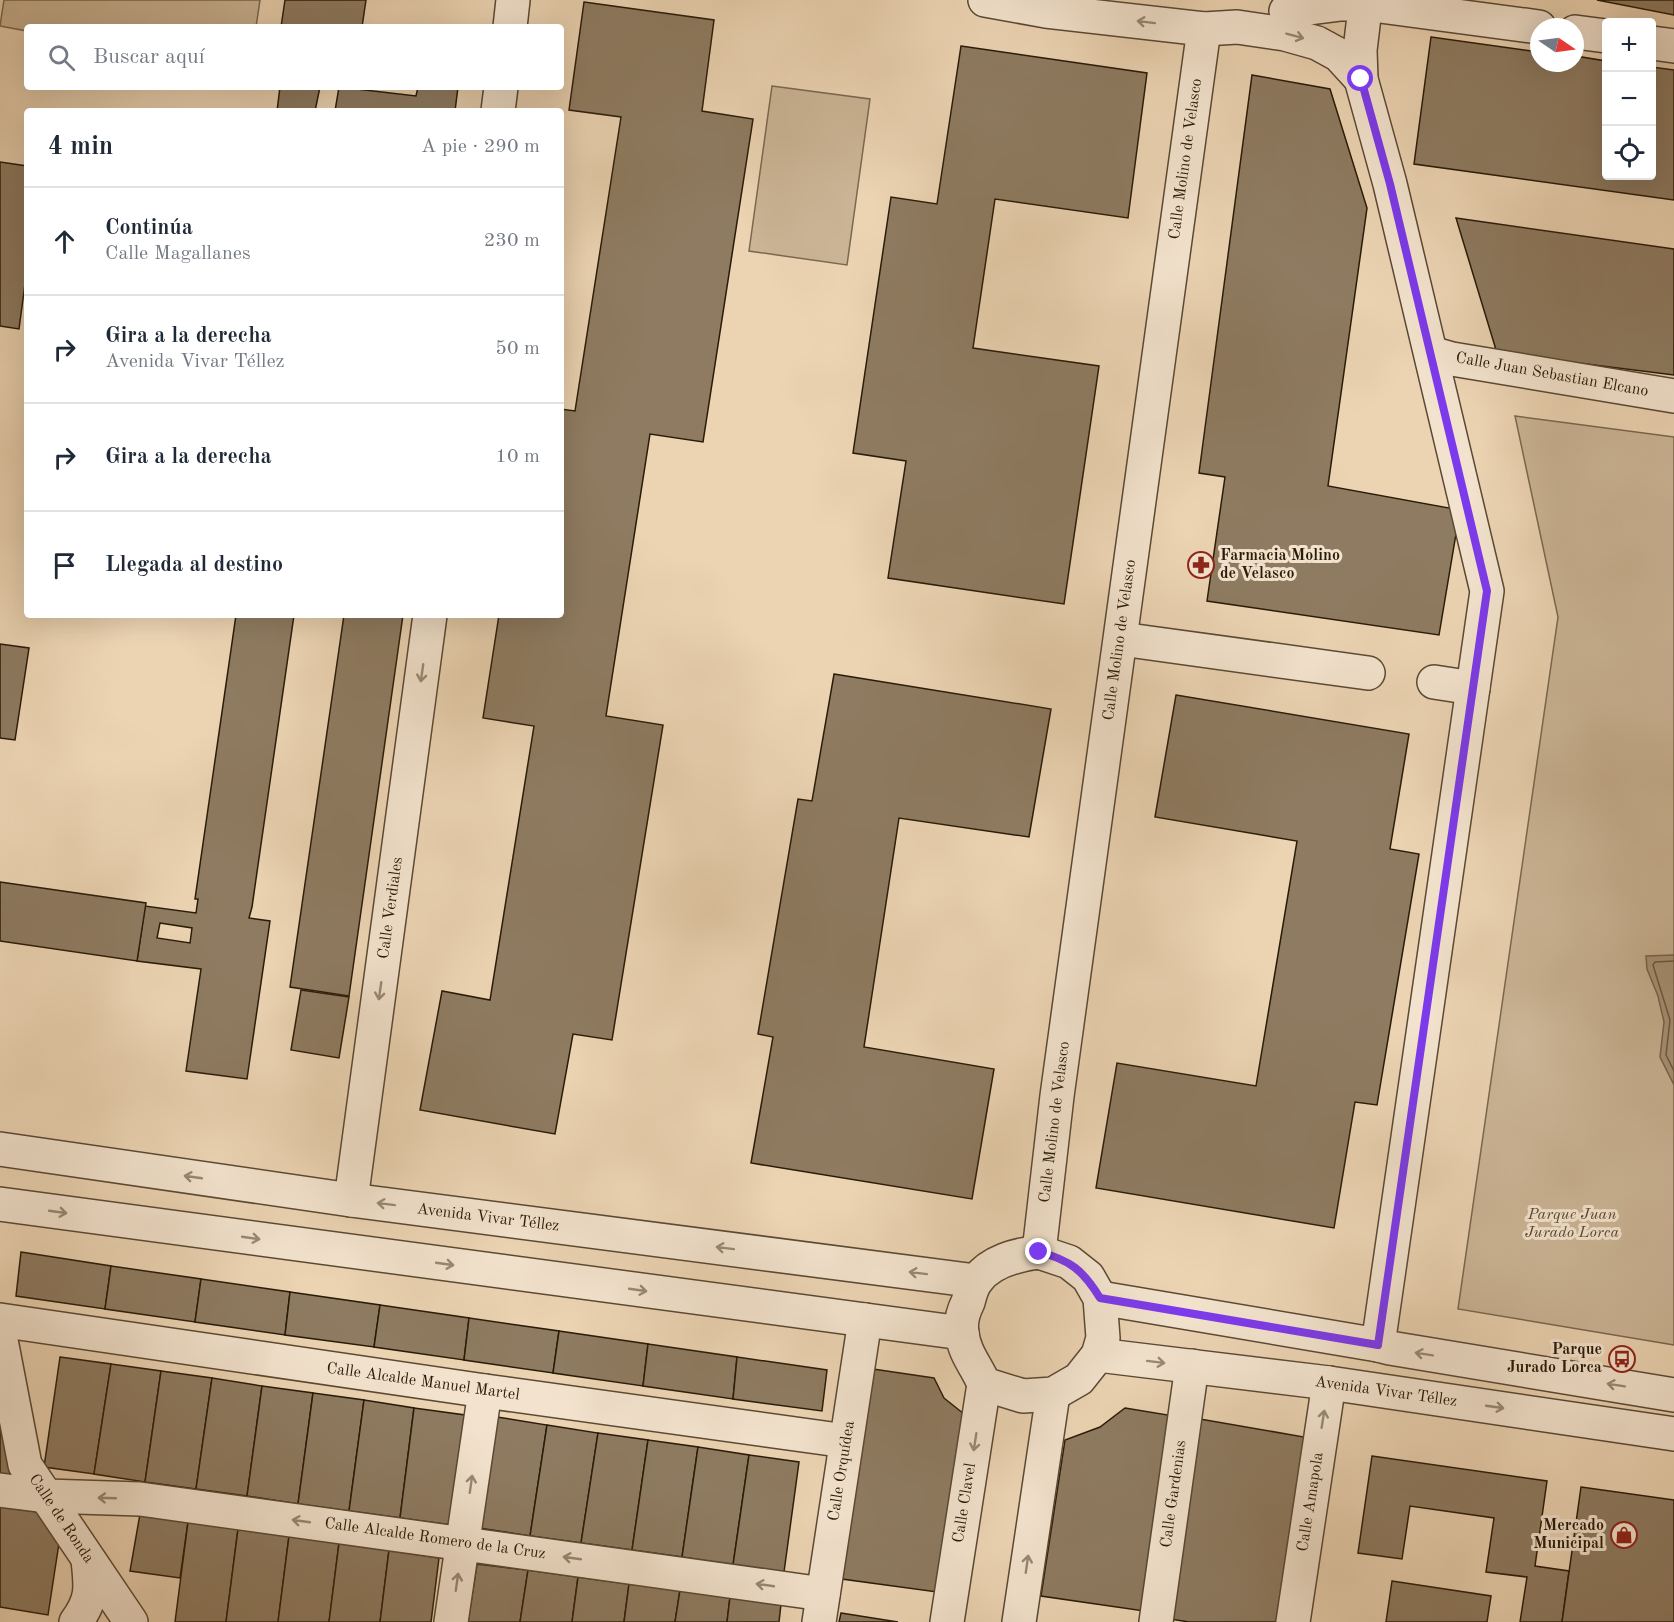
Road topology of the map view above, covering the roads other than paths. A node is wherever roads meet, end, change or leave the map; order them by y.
1 (513, 0) edge
2 (985, 0) edge
3 (1366, 2) edge
4 (1046, 5) edge
5 (1295, 5) edge
6 (510, 24) edge
7 (1530, 26) edge
8 (1237, 27) junction
9 (1204, 29) junction
10 (1584, 33) edge
11 (1602, 35) edge
12 (1656, 44) edge
13 (1674, 46) edge
14 (1361, 79) junction
15 (501, 90) edge
16 (498, 108) edge
17 (1431, 353) junction
18 (1674, 396) edge
19 (430, 618) edge
20 (1120, 639) junction
21 (1368, 673) dead end
22 (1434, 682) dead end
23 (1473, 688) junction
24 (0, 1149) edge
25 (351, 1200) junction
26 (1, 1209) edge
27 (1039, 1252) junction
28 (976, 1281) junction
29 (1100, 1298) junction
30 (0, 1320) edge
31 (865, 1320) junction
32 (962, 1333) junction
33 (0, 1335) edge
34 (1378, 1345) junction
35 (1098, 1355) junction
36 (1192, 1366) junction
37 (4, 1379) edge
38 (1329, 1383) junction
39 (984, 1384) junction
40 (485, 1391) junction
41 (1053, 1394) junction
42 (1674, 1395) edge
43 (1674, 1434) edge
44 (846, 1441) junction
45 (0, 1490) edge
46 (46, 1496) junction
47 (463, 1542) junction
48 (88, 1560) junction
49 (821, 1608) edge
50 (1027, 1621) edge
51 (76, 1622) edge
52 (131, 1622) edge
53 (451, 1622) edge
54 (947, 1622) edge
55 (1156, 1622) edge
56 (1293, 1622) edge

1 - 6 street
2 - 4 street
3 - 5 street
3 - 7 street
3 - 14 street
9 -> 4 street
5 - 8 street
8 - 9 street
8 -> 14 street
9 - 20 street, Calle Molino de Velasco
10 - 11 street
12 - 13 street
14 - 17 street
15 - 16 street
17 - 18 street, Calle Juan Sebastian Elcano
17 - 23 street
19 -> 25 street, Calle Verdiales
20 - 21 street
20 - 27 street, Calle Molino de Velasco
22 - 23 street
23 - 34 street
25 -> 24 street, Avenida Vivar Téllez
28 -> 25 street, Avenida Vivar Téllez
26 -> 31 street
27 - 28 street
27 - 29 street
28 - 32 street
29 - 34 street
29 - 35 street
30 - 40 street, Calle Alcalde Manuel Martel
31 - 32 street
31 - 44 street, Calle Orquídea
32 - 39 street
33 - 37 street, Calle de Ronda
42 -> 34 street
35 -> 36 street, Avenida Vivar Téllez
35 - 41 street
36 - 38 street, Avenida Vivar Téllez
36 - 55 street, Calle Gardenias
37 - 46 street, Calle de Ronda
38 -> 43 street, Avenida Vivar Téllez
56 -> 38 street, Calle Amapola
39 - 41 street
39 -> 54 street, Calle Clavel
40 - 44 street, Calle Alcalde Manuel Martel
47 -> 40 street
50 -> 41 street
44 - 49 street, Calle Orquídea
45 - 46 street, Calle Alcalde Romero de la Cruz
47 -> 46 street, Calle Alcalde Romero de la Cruz
46 - 48 street, Calle de Ronda
49 -> 47 street, Calle Alcalde Romero de la Cruz
53 -> 47 street
48 - 51 street
48 - 52 street, Calle de Ronda

